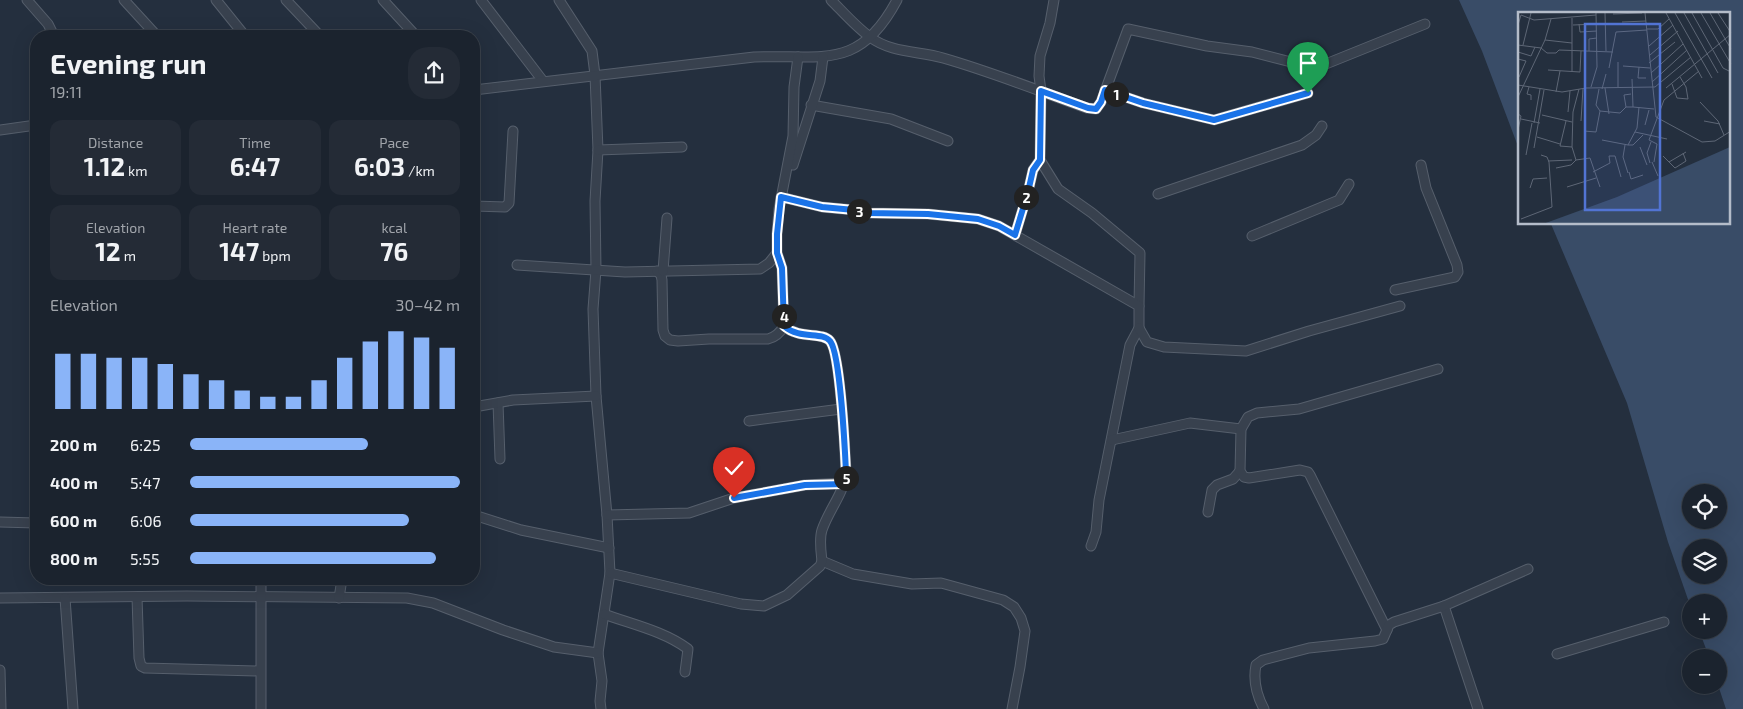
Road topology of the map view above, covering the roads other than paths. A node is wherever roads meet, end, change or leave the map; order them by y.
1 (27, 0) edge
2 (124, 0) edge
3 (216, 0) edge
4 (286, 0) edge
5 (383, 0) edge
6 (481, 0) edge
7 (559, 0) edge
8 (831, 0) edge
9 (897, 0) edge
10 (1054, 0) edge
11 (1425, 24) dead end
12 (51, 30) edge
13 (152, 30) edge
14 (240, 30) edge
15 (314, 30) edge
16 (410, 30) edge
17 (870, 38) junction
18 (798, 57) junction
19 (823, 57) junction
20 (1295, 63) dead end
21 (1301, 74) dead end
22 (595, 75) junction
23 (542, 81) junction
24 (480, 89) edge
25 (1105, 90) junction
26 (1041, 91) junction
27 (1308, 93) dead end
28 (811, 105) junction
29 (30, 126) edge
30 (1322, 126) dead end
31 (0, 130) edge
32 (513, 130) dead end
33 (948, 141) dead end
34 (682, 146) dead end
35 (598, 150) junction
36 (1040, 160) junction
37 (1421, 166) dead end
38 (1349, 184) dead end
39 (1158, 194) dead end
40 (784, 197) junction
41 (480, 206) edge
42 (667, 218) dead end
43 (1015, 235) junction
44 (1252, 236) dead end
45 (777, 253) junction
46 (517, 265) dead end
47 (596, 270) junction
48 (660, 271) junction
49 (1395, 290) dead end
50 (1139, 306) junction
51 (1400, 306) dead end
52 (784, 326) junction
53 (1139, 328) junction
54 (1438, 368) dead end
55 (596, 396) junction
56 (498, 403) junction
57 (480, 406) edge
58 (841, 409) junction
59 (749, 421) dead end
60 (1241, 429) junction
61 (1112, 440) junction
62 (500, 459) dead end
63 (1240, 471) junction
64 (845, 484) junction
65 (1208, 512) dead end
66 (607, 515) junction
67 (480, 517) edge
68 (0, 522) edge
69 (30, 523) edge
70 (1091, 546) dead end
71 (609, 548) junction
72 (822, 561) junction
73 (1528, 569) dead end
74 (610, 573) junction
75 (261, 585) edge
76 (341, 585) edge
77 (261, 596) junction
78 (138, 597) junction
79 (0, 598) edge
80 (65, 598) junction
81 (339, 598) junction
82 (1444, 606) junction
83 (604, 614) junction
84 (1664, 622) dead end
85 (1387, 630) junction
86 (598, 653) junction
87 (1557, 654) dead end
88 (0, 670) edge
89 (260, 671) junction
90 (685, 672) dead end
91 (1, 709) edge
92 (73, 709) edge
93 (261, 709) edge
94 (601, 709) edge
95 (1012, 709) edge
96 (1264, 709) edge
97 (1478, 709) edge

1 - 12 street
2 - 13 street
3 - 14 street
4 - 15 street
5 - 16 street
6 - 23 street
7 - 22 street
8 - 17 street
9 - 17 street
10 - 26 street
11 - 21 street
17 - 19 street
17 - 26 street
18 - 19 street
18 - 22 street
18 - 40 street
19 - 28 street
20 - 25 street
22 - 23 street
22 - 35 street
23 - 24 street
25 - 26 street
25 - 27 street
26 - 36 street
28 - 33 street
28 - 40 street
29 - 31 street
30 - 39 street
32 - 41 street
34 - 35 street
35 - 47 street
36 - 43 street
36 - 50 street
37 - 49 street
38 - 44 street
40 - 43 street
40 - 45 street
42 - 48 street
43 - 50 street
45 - 48 street
45 - 52 street
46 - 47 street
47 - 48 street
47 - 55 street
48 - 52 street
50 - 53 street
51 - 53 street
52 - 58 street
53 - 61 street
54 - 60 street
55 - 56 street
55 - 66 street
56 - 57 street
56 - 62 street
58 - 59 street
58 - 64 street
60 - 61 street
60 - 63 street
61 - 70 street
63 - 65 street
63 - 85 street
64 - 66 street
64 - 72 street
66 - 71 street
67 - 71 street
68 - 69 street
71 - 74 street
72 - 74 street
72 - 95 street
73 - 82 street
74 - 83 street
75 - 77 street
76 - 81 street
77 - 78 street
77 - 81 street
77 - 89 street
78 - 80 street
78 - 89 street
79 - 80 street
80 - 92 street
81 - 86 street
82 - 85 street
82 - 97 street
83 - 86 street
83 - 90 street
84 - 87 street
85 - 96 street
86 - 94 street
88 - 91 street
89 - 93 street

